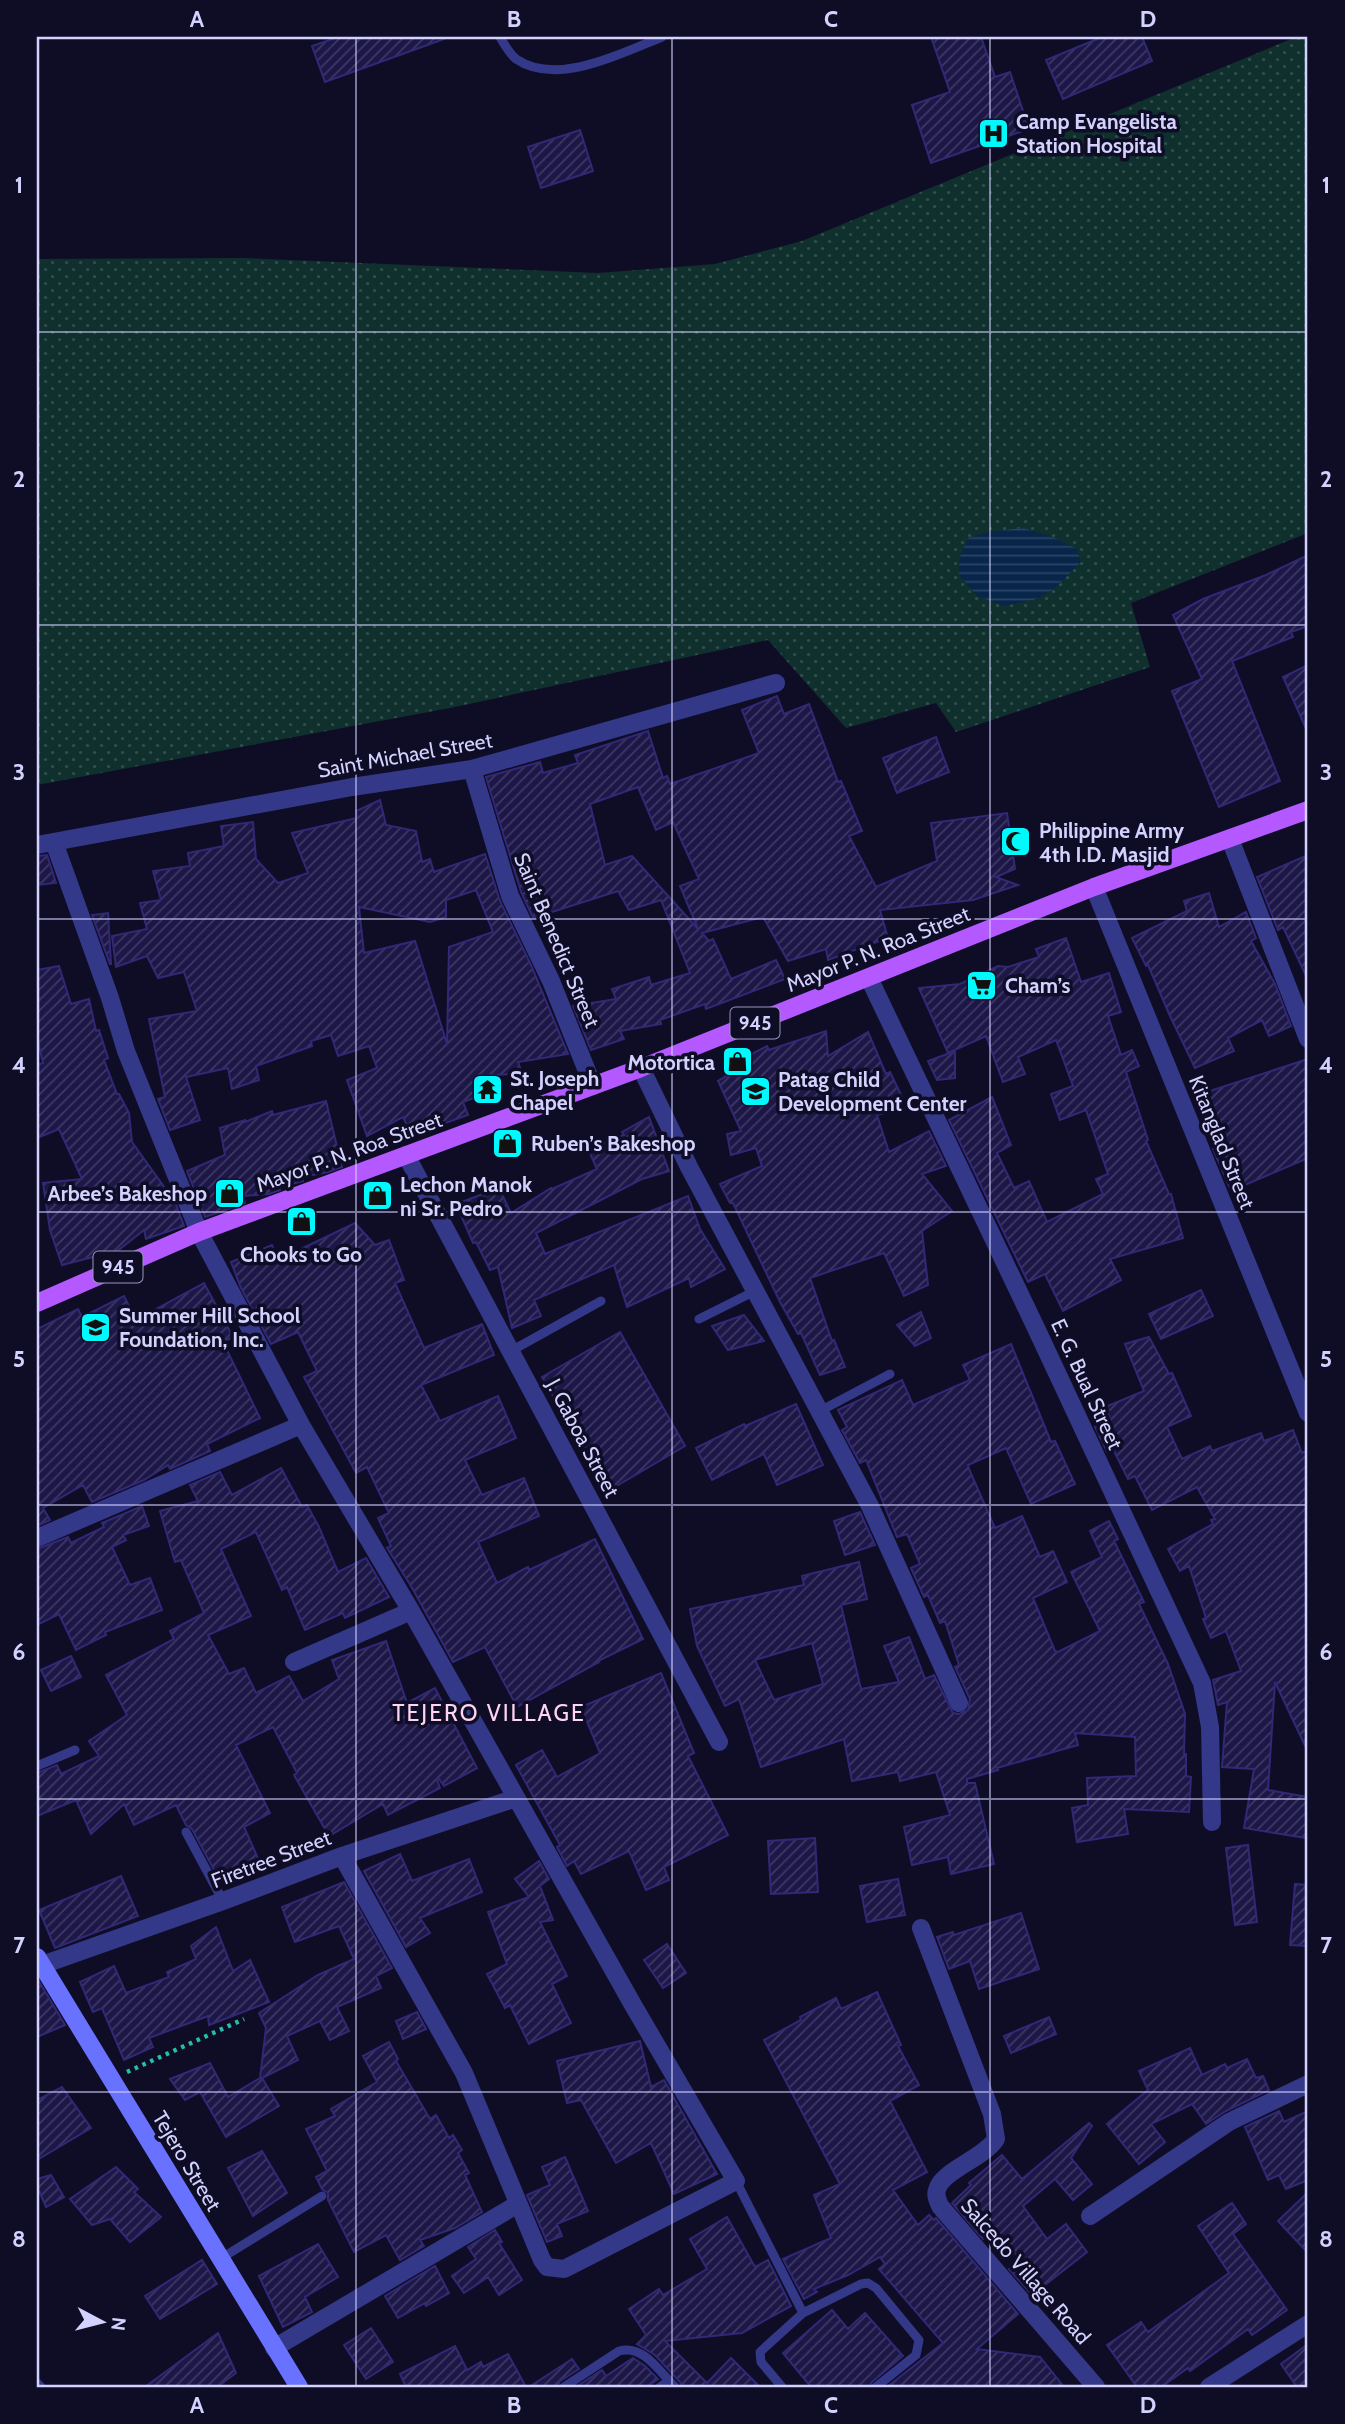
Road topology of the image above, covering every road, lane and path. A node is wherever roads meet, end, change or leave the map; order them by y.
1 (500, 37) edge
2 (662, 37) edge
3 (776, 684) dead end
4 (472, 769) junction
5 (1308, 810) edge
6 (1230, 839) junction
7 (45, 844) edge
8 (1094, 887) junction
9 (869, 978) junction
10 (1308, 1040) edge
11 (641, 1068) junction
12 (593, 1086) junction
13 (406, 1155) junction
14 (199, 1232) junction
15 (755, 1291) junction
16 (601, 1301) dead end
17 (37, 1303) edge
18 (699, 1319) dead end
19 (511, 1351) junction
20 (890, 1374) dead end
21 (820, 1411) junction
22 (1308, 1413) edge
23 (301, 1425) junction
24 (37, 1538) edge
25 (411, 1611) junction
26 (294, 1662) dead end
27 (959, 1703) dead end
28 (719, 1742) dead end
29 (75, 1750) dead end
30 (37, 1766) edge
31 (516, 1798) junction
32 (1212, 1822) dead end
33 (186, 1832) dead end
34 (342, 1856) junction
35 (223, 1901) junction
36 (921, 1928) dead end
37 (39, 1961) edge
38 (244, 2019) dead end
39 (111, 2079) junction
40 (1308, 2084) edge
41 (736, 2181) junction
42 (322, 2196) dead end
43 (518, 2204) junction
44 (1090, 2216) dead end
45 (220, 2259) junction
46 (803, 2313) junction
47 (1308, 2324) edge
48 (274, 2348) junction
49 (37, 2383) edge
50 (668, 2385) edge
51 (41, 2387) edge
52 (299, 2387) edge
53 (565, 2387) edge
54 (782, 2387) edge
55 (876, 2387) edge
56 (1096, 2387) edge
57 (1209, 2387) edge

1 - 2 lane
3 - 4 street, Saint Michael Street
4 - 7 street, Saint Michael Street
4 - 12 street, Saint Benedict Street
5 - 6 main road, Mayor P. N. Roa Street / 945
6 - 8 main road, Mayor P. N. Roa Street / 945
6 - 10 street
7 - 14 street
8 - 9 main road, Mayor P. N. Roa Street / 945
8 - 22 street, Kitanglad Street
9 - 11 main road, Mayor P. N. Roa Street / 945
9 - 32 street, E. G. Bual Street
11 - 12 main road, Mayor P. N. Roa Street / 945
11 - 15 street
12 - 13 main road, Mayor P. N. Roa Street / 945
13 - 14 main road, Mayor P. N. Roa Street / 945
13 - 19 street, J. Gaboa Street
14 - 17 main road, Mayor P. N. Roa Street / 945
14 - 23 street
15 - 18 lane
15 - 21 street
16 - 19 lane
19 - 28 street, J. Gaboa Street
20 - 21 lane
21 - 27 street
23 - 24 street
23 - 25 street
25 - 26 street
25 - 31 street
29 - 30 lane
31 - 34 street, Firetree Street
31 - 41 street
33 - 35 lane
34 - 35 street, Firetree Street
34 - 43 street
35 - 37 street, Firetree Street
36 - 56 street, Salcedo Village Road
37 - 39 main road, Tejero Street
38 - 39 path
39 - 45 main road, Tejero Street
40 - 44 street
41 - 43 street
41 - 46 lane
42 - 45 lane
43 - 48 street
45 - 48 main road, Tejero Street
46 - 54 lane
46 - 55 lane
47 - 57 street
48 - 52 main road, Tejero Street
49 - 51 lane
50 - 53 lane

